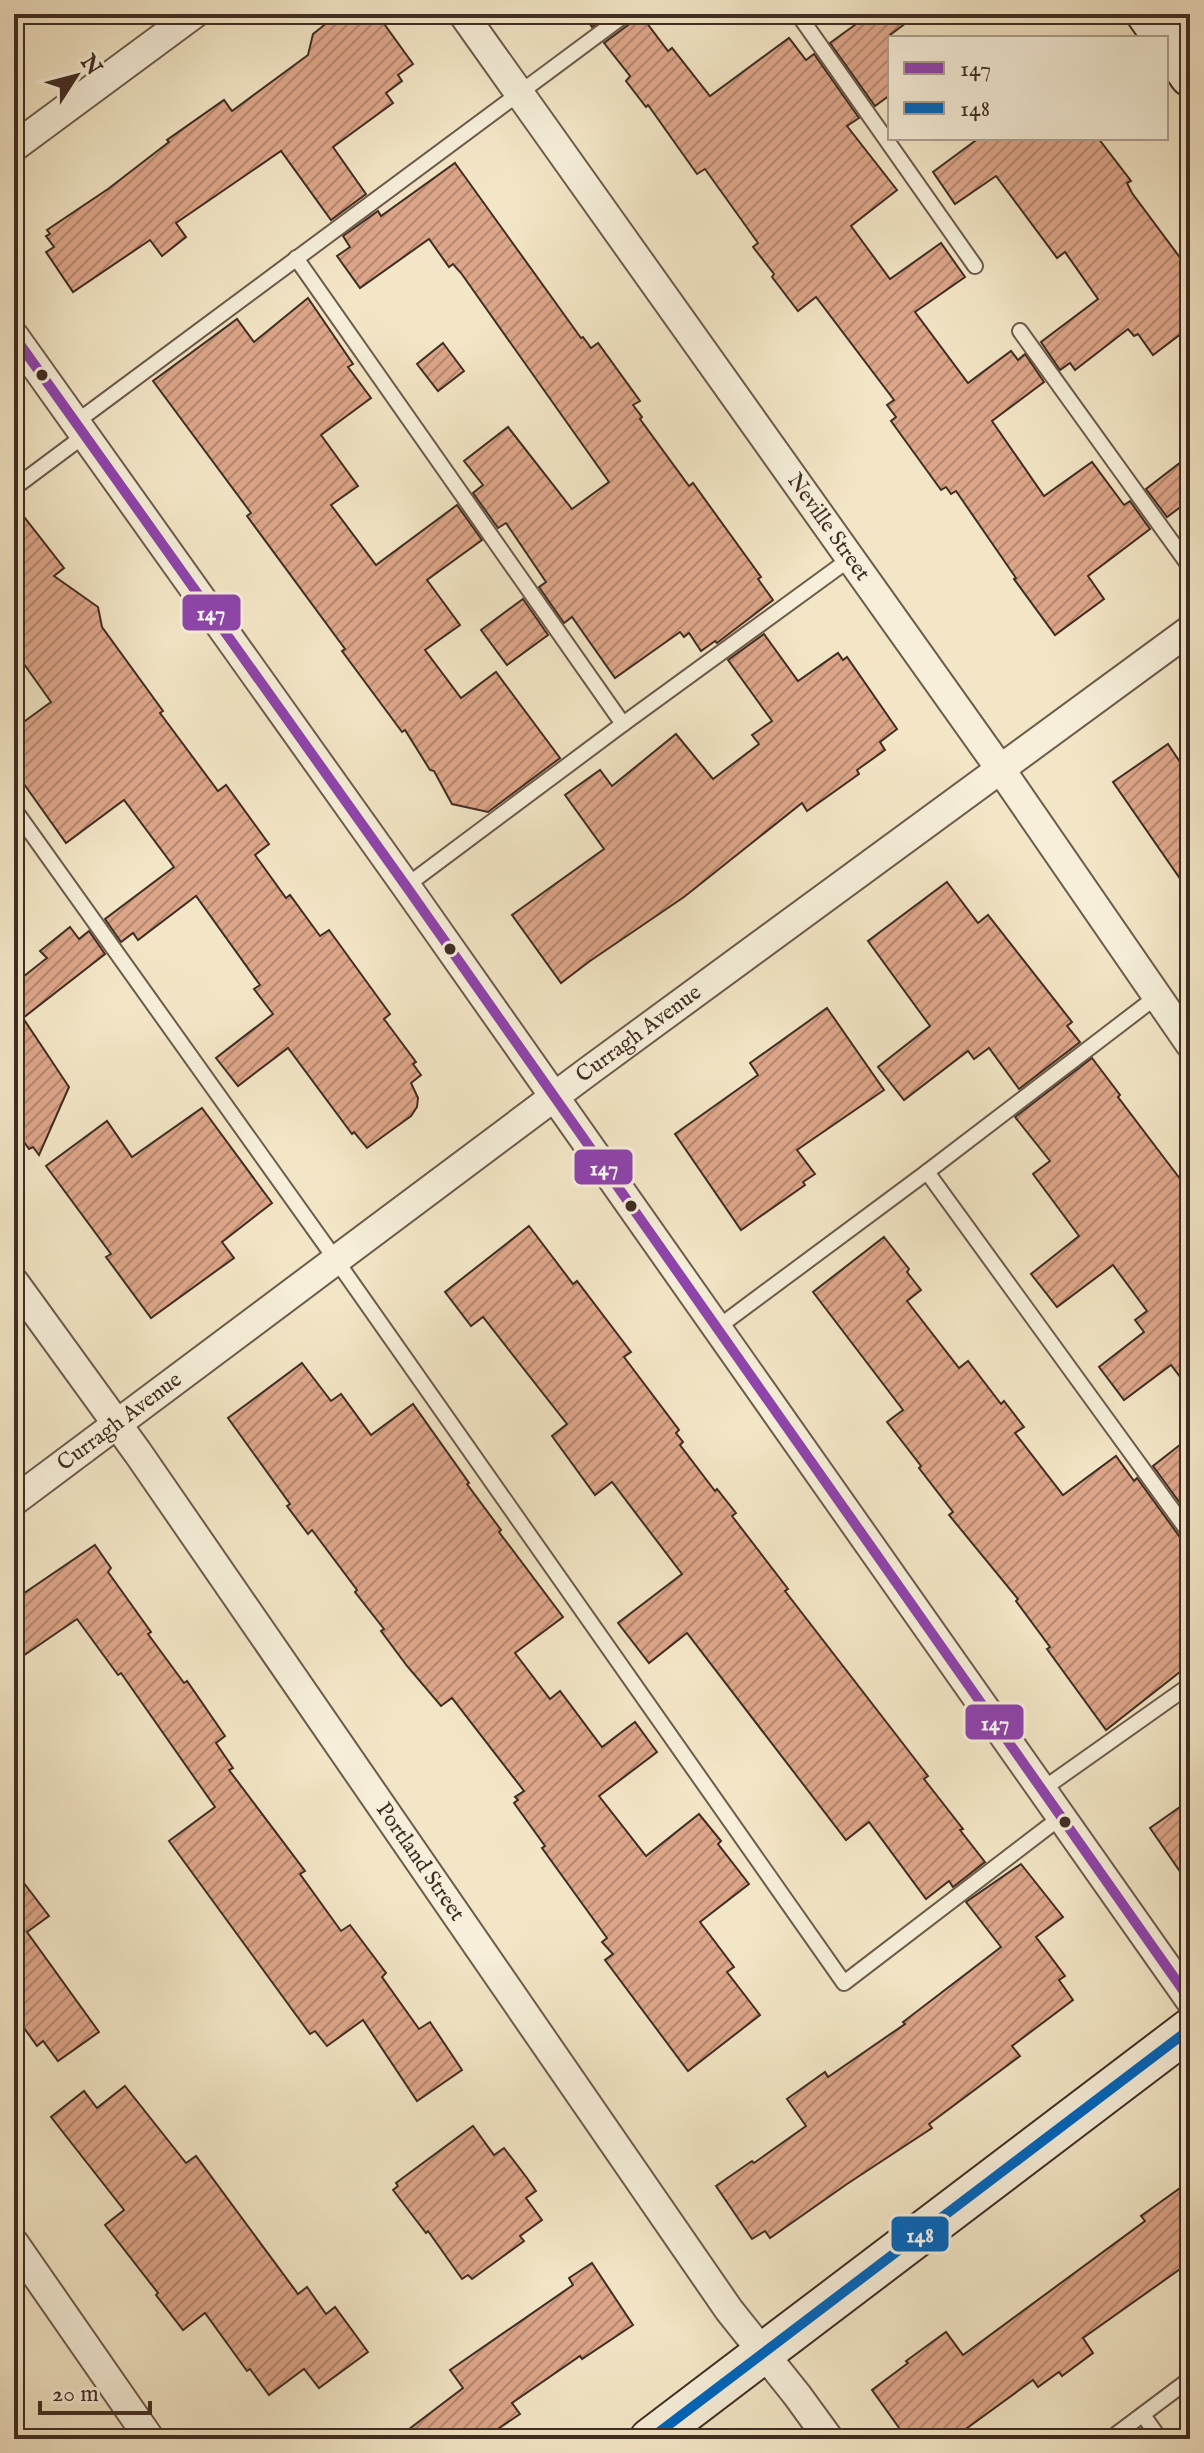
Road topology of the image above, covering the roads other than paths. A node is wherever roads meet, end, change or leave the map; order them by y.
1 (194, 14) edge
2 (463, 14) edge
3 (626, 14) edge
4 (798, 14) edge
5 (1147, 14) edge
6 (1162, 36) edge
7 (1168, 44) edge
8 (1190, 76) edge
9 (520, 92) junction
10 (14, 147) edge
11 (296, 258) junction
12 (975, 266) dead end
13 (1020, 331) dead end
14 (14, 336) edge
15 (80, 429) junction
16 (14, 488) edge
17 (851, 558) junction
18 (1190, 567) edge
19 (1190, 630) edge
20 (623, 724) junction
21 (1001, 770) junction
22 (14, 809) edge
23 (406, 886) junction
24 (1156, 997) junction
25 (1190, 1044) edge
26 (555, 1098) junction
27 (927, 1172) junction
28 (336, 1260) junction
29 (14, 1282) edge
30 (717, 1328) junction
31 (116, 1425) junction
32 (14, 1501) edge
33 (1190, 1534) edge
34 (1190, 1685) edge
35 (1043, 1789) junction
36 (1061, 1817) junction
37 (1190, 2000) edge
38 (1190, 2029) edge
39 (14, 2243) edge
40 (763, 2354) junction
41 (1190, 2379) edge
42 (1143, 2415) junction
43 (150, 2439) edge
44 (650, 2439) edge
45 (829, 2439) edge
46 (1110, 2439) edge
47 (1160, 2439) edge

1 - 10 street
2 - 9 street, Neville Street
3 - 9 lane
4 - 12 lane
5 - 6 street
7 - 8 street
9 - 11 lane
9 - 17 street, Neville Street
11 - 15 lane
11 - 20 lane
13 - 18 lane
14 - 15 street
15 - 16 lane
15 - 23 street
17 - 20 lane
17 - 21 street, Neville Street
19 - 21 street, Curragh Avenue
20 - 23 lane
21 - 24 street, Neville Street
21 - 26 street, Curragh Avenue
22 - 28 lane
23 - 26 street
24 - 25 street, Neville Street
24 - 27 lane
26 - 28 street, Curragh Avenue
26 - 30 street
27 - 30 lane
27 - 33 lane
28 - 31 street, Curragh Avenue
28 - 36 lane
29 - 31 street, Portland Street
30 - 35 street
31 - 32 street, Curragh Avenue
31 - 40 street, Portland Street
34 - 35 lane
35 - 36 street
36 - 37 street
38 - 40 street
39 - 43 street
40 - 44 street
40 - 45 street, Portland Street
41 - 42 lane
42 - 46 lane
42 - 47 lane

